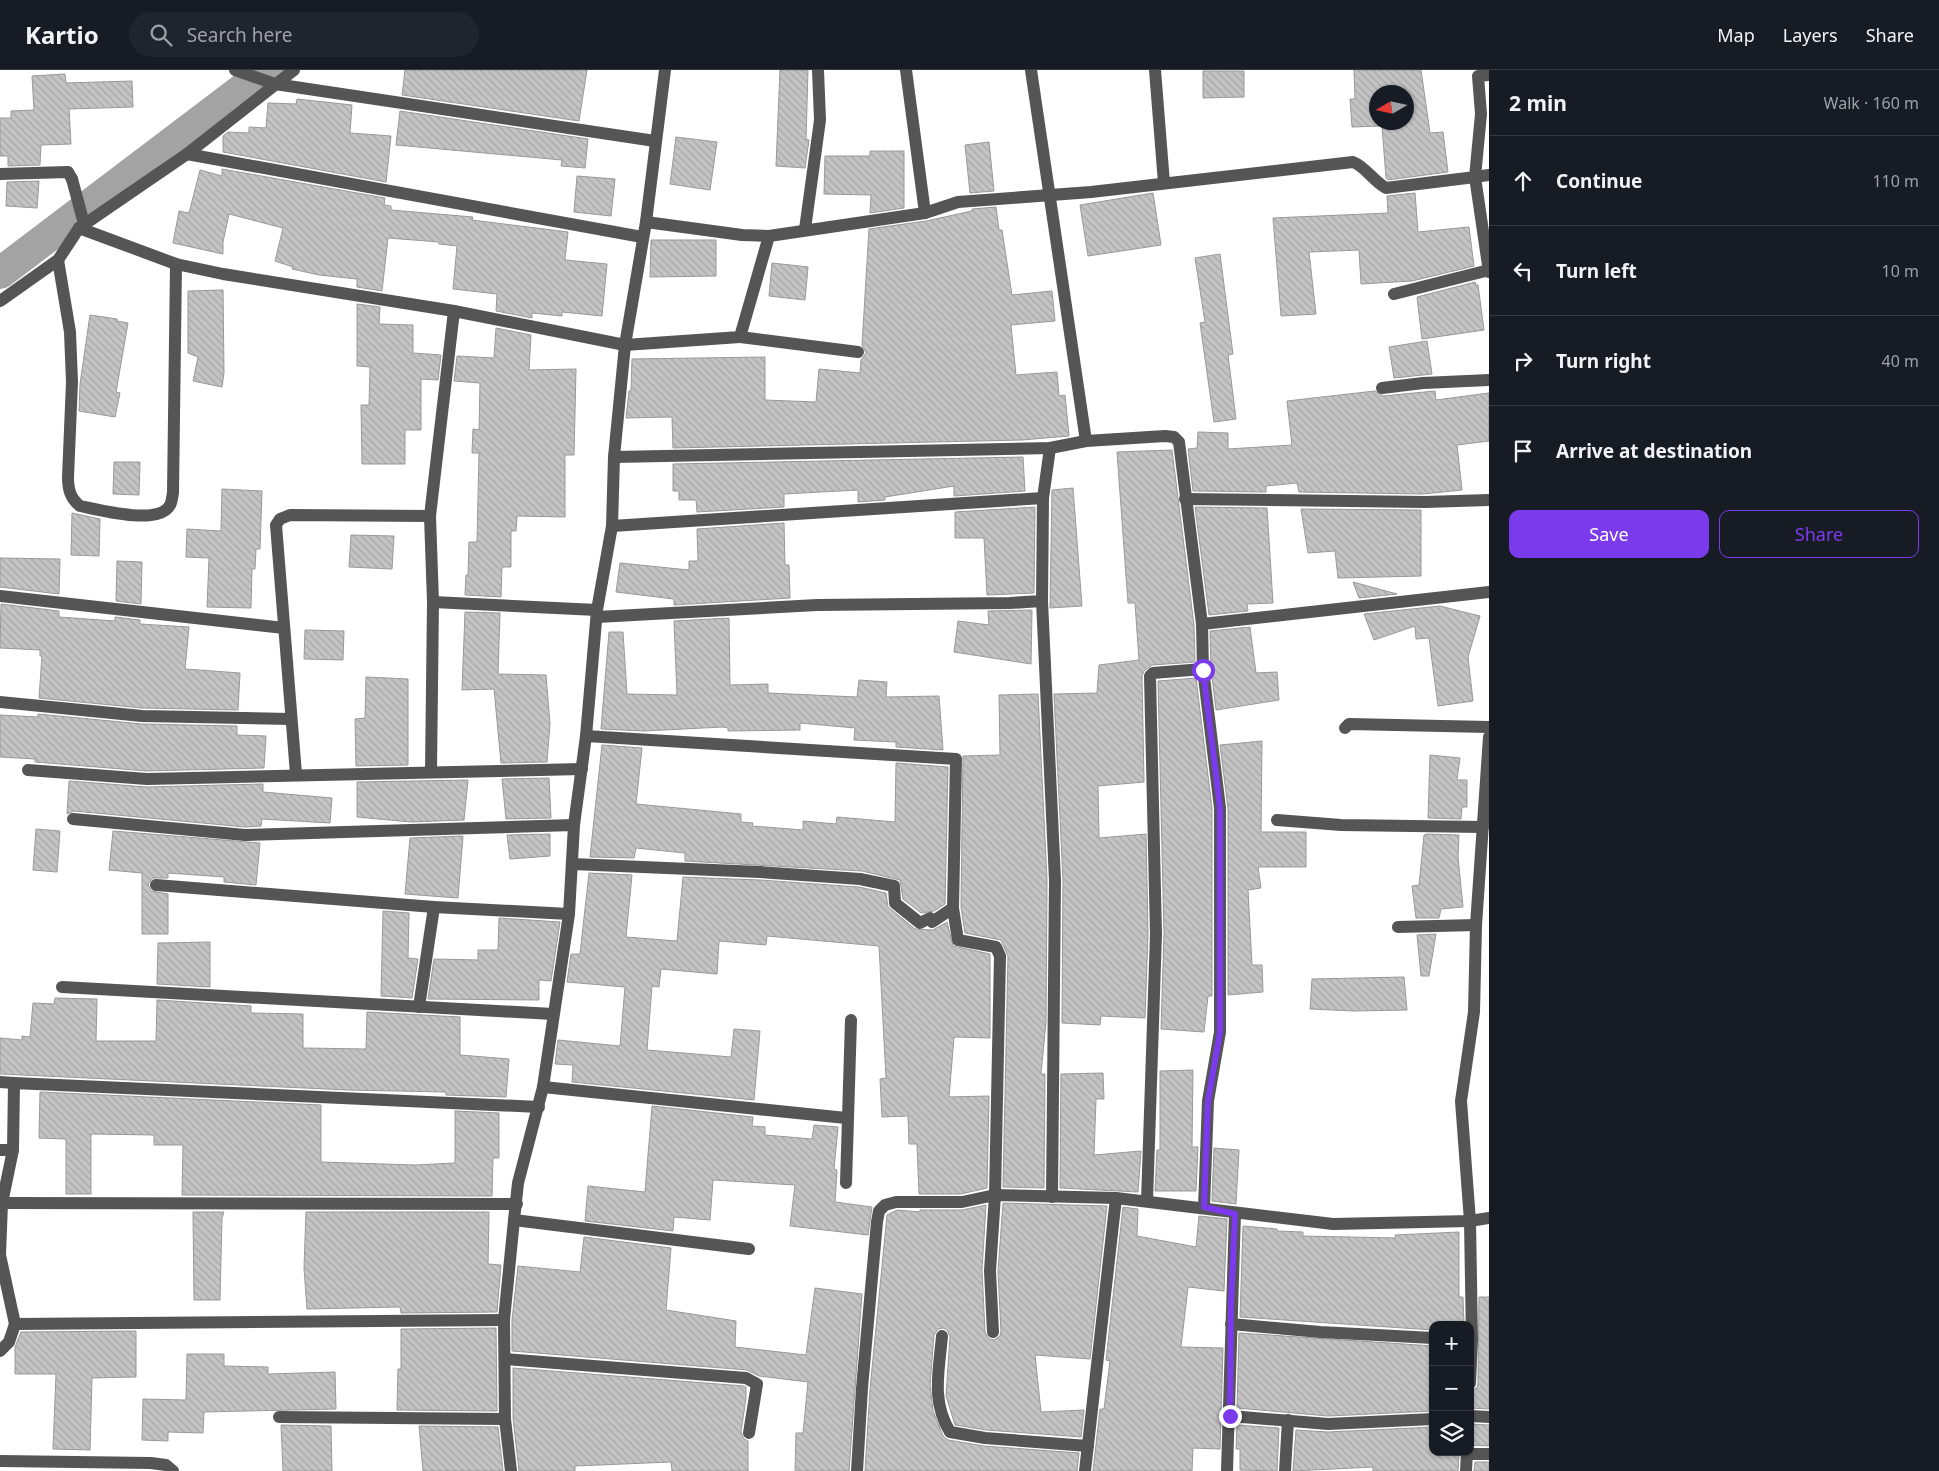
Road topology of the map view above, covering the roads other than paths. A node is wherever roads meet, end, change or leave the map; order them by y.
1 (235, 70) edge
2 (294, 70) edge
3 (665, 70) edge
4 (818, 70) edge
5 (906, 70) edge
6 (1031, 70) edge
7 (1156, 70) edge
8 (1489, 75) edge
9 (275, 84) junction
10 (655, 141) junction
11 (187, 154) junction
12 (0, 174) edge
13 (1489, 175) edge
14 (1475, 177) junction
15 (1164, 183) junction
16 (1051, 196) junction
17 (925, 213) junction
18 (646, 222) junction
19 (82, 226) junction
20 (804, 230) junction
21 (769, 236) junction
22 (642, 237) junction
23 (58, 260) junction
24 (176, 264) junction
25 (1489, 271) edge
26 (1394, 294) dead end
27 (0, 302) edge
28 (454, 311) junction
29 (740, 337) junction
30 (626, 345) junction
31 (858, 352) dead end
32 (1489, 380) edge
33 (1382, 388) dead end
34 (1086, 441) junction
35 (1050, 448) junction
36 (614, 456) junction
37 (1043, 498) junction
38 (1184, 499) junction
39 (1489, 500) edge
40 (430, 516) junction
41 (612, 526) junction
42 (1489, 592) edge
43 (0, 596) edge
44 (1042, 600) junction
45 (433, 602) junction
46 (597, 613) junction
47 (1202, 624) junction
48 (284, 628) junction
49 (1203, 670) junction
50 (0, 702) edge
51 (291, 719) junction
52 (1489, 727) edge
53 (1345, 728) dead end
54 (586, 736) junction
55 (1489, 737) edge
56 (582, 769) junction
57 (28, 770) dead end
58 (431, 771) junction
59 (296, 774) junction
60 (73, 819) dead end
61 (1277, 820) dead end
62 (574, 825) junction
63 (1483, 828) junction
64 (572, 864) junction
65 (156, 885) dead end
66 (434, 907) junction
67 (953, 908) junction
68 (569, 914) junction
69 (1476, 925) junction
70 (1398, 927) dead end
71 (62, 987) dead end
72 (419, 1007) junction
73 (553, 1014) junction
74 (851, 1020) dead end
75 (0, 1082) edge
76 (14, 1083) junction
77 (542, 1087) junction
78 (539, 1107) junction
79 (846, 1118) junction
80 (6, 1150) edge
81 (846, 1183) dead end
82 (995, 1195) junction
83 (1052, 1196) junction
84 (1116, 1198) junction
85 (1147, 1201) junction
86 (2, 1203) junction
87 (516, 1204) junction
88 (1204, 1207) junction
89 (1235, 1214) junction
90 (1489, 1218) edge
91 (514, 1220) junction
92 (1470, 1221) junction
93 (749, 1249) dead end
94 (504, 1320) junction
95 (1471, 1321) edge
96 (15, 1324) junction
97 (1232, 1324) junction
98 (994, 1332) dead end
99 (942, 1336) dead end
100 (1429, 1338) edge
101 (0, 1351) edge
102 (506, 1359) junction
103 (1230, 1416) junction
104 (1474, 1416) edge
105 (279, 1417) dead end
106 (1489, 1417) edge
107 (506, 1419) junction
108 (1429, 1419) edge
109 (1288, 1420) junction
110 (749, 1433) dead end
111 (1088, 1446) junction
112 (1474, 1453) edge
113 (1489, 1454) edge
114 (1467, 1456) edge
115 (0, 1461) edge
116 (172, 1471) edge
117 (510, 1471) edge
118 (857, 1471) edge
119 (1085, 1471) edge
120 (1227, 1471) edge
121 (1285, 1471) edge
122 (1466, 1471) edge

1 - 9 street
2 - 9 street
3 - 10 street
4 - 20 street
5 - 17 street
6 - 16 street
7 - 15 street
8 - 14 street
9 - 10 street
9 - 11 street
10 - 18 street
11 - 19 street
11 - 22 street
12 - 19 street, bridge
13 - 14 street
14 - 15 street
14 - 25 street
15 - 16 street
16 - 17 street
16 - 34 street
17 - 20 street
18 - 21 street
18 - 22 street
19 - 23 street
19 - 24 street
20 - 21 street
21 - 29 street
22 - 30 street
23 - 24 street
23 - 27 street
24 - 28 street
25 - 26 street
28 - 30 street
28 - 40 street
29 - 30 street
29 - 31 street
30 - 36 street
32 - 33 street
34 - 35 street
34 - 38 street
35 - 36 street
35 - 37 street
36 - 41 street
37 - 41 street
37 - 44 street
38 - 39 street
38 - 47 street
40 - 45 street
40 - 48 street
41 - 46 street
42 - 47 street
43 - 48 street
44 - 46 street
44 - 83 street
45 - 46 street
45 - 58 street
46 - 54 street
47 - 49 street
48 - 51 street
49 - 85 street
49 - 88 street
50 - 51 street
51 - 59 street
52 - 53 street
54 - 56 street
54 - 67 street
55 - 63 street
56 - 58 street
56 - 62 street
57 - 59 street
58 - 59 street
60 - 62 street
61 - 63 street
62 - 64 street
63 - 69 street
64 - 67 street
64 - 68 street
65 - 66 street
66 - 68 street
66 - 72 street
67 - 82 street
68 - 73 street
69 - 70 street
69 - 92 street
71 - 72 street
72 - 73 street
73 - 77 street
74 - 79 street
75 - 76 street
76 - 78 street
76 - 80 street
77 - 78 street
77 - 79 street
78 - 87 street
79 - 81 street
80 - 86 street
82 - 83 street
82 - 98 street
82 - 118 street
83 - 84 street
84 - 85 street
84 - 111 street
85 - 88 street
86 - 87 street
86 - 96 street
87 - 91 street
88 - 89 street
89 - 92 street
89 - 97 street
90 - 92 street
91 - 93 street
91 - 94 street
92 - 95 street
94 - 96 street
94 - 102 street
96 - 101 street
97 - 100 street
97 - 103 street
99 - 111 street
102 - 107 street
102 - 110 street
103 - 109 street
103 - 120 street
104 - 106 street
105 - 107 street
107 - 117 street
108 - 109 street
109 - 121 street
111 - 119 street
112 - 113 street
114 - 122 street
115 - 116 street

